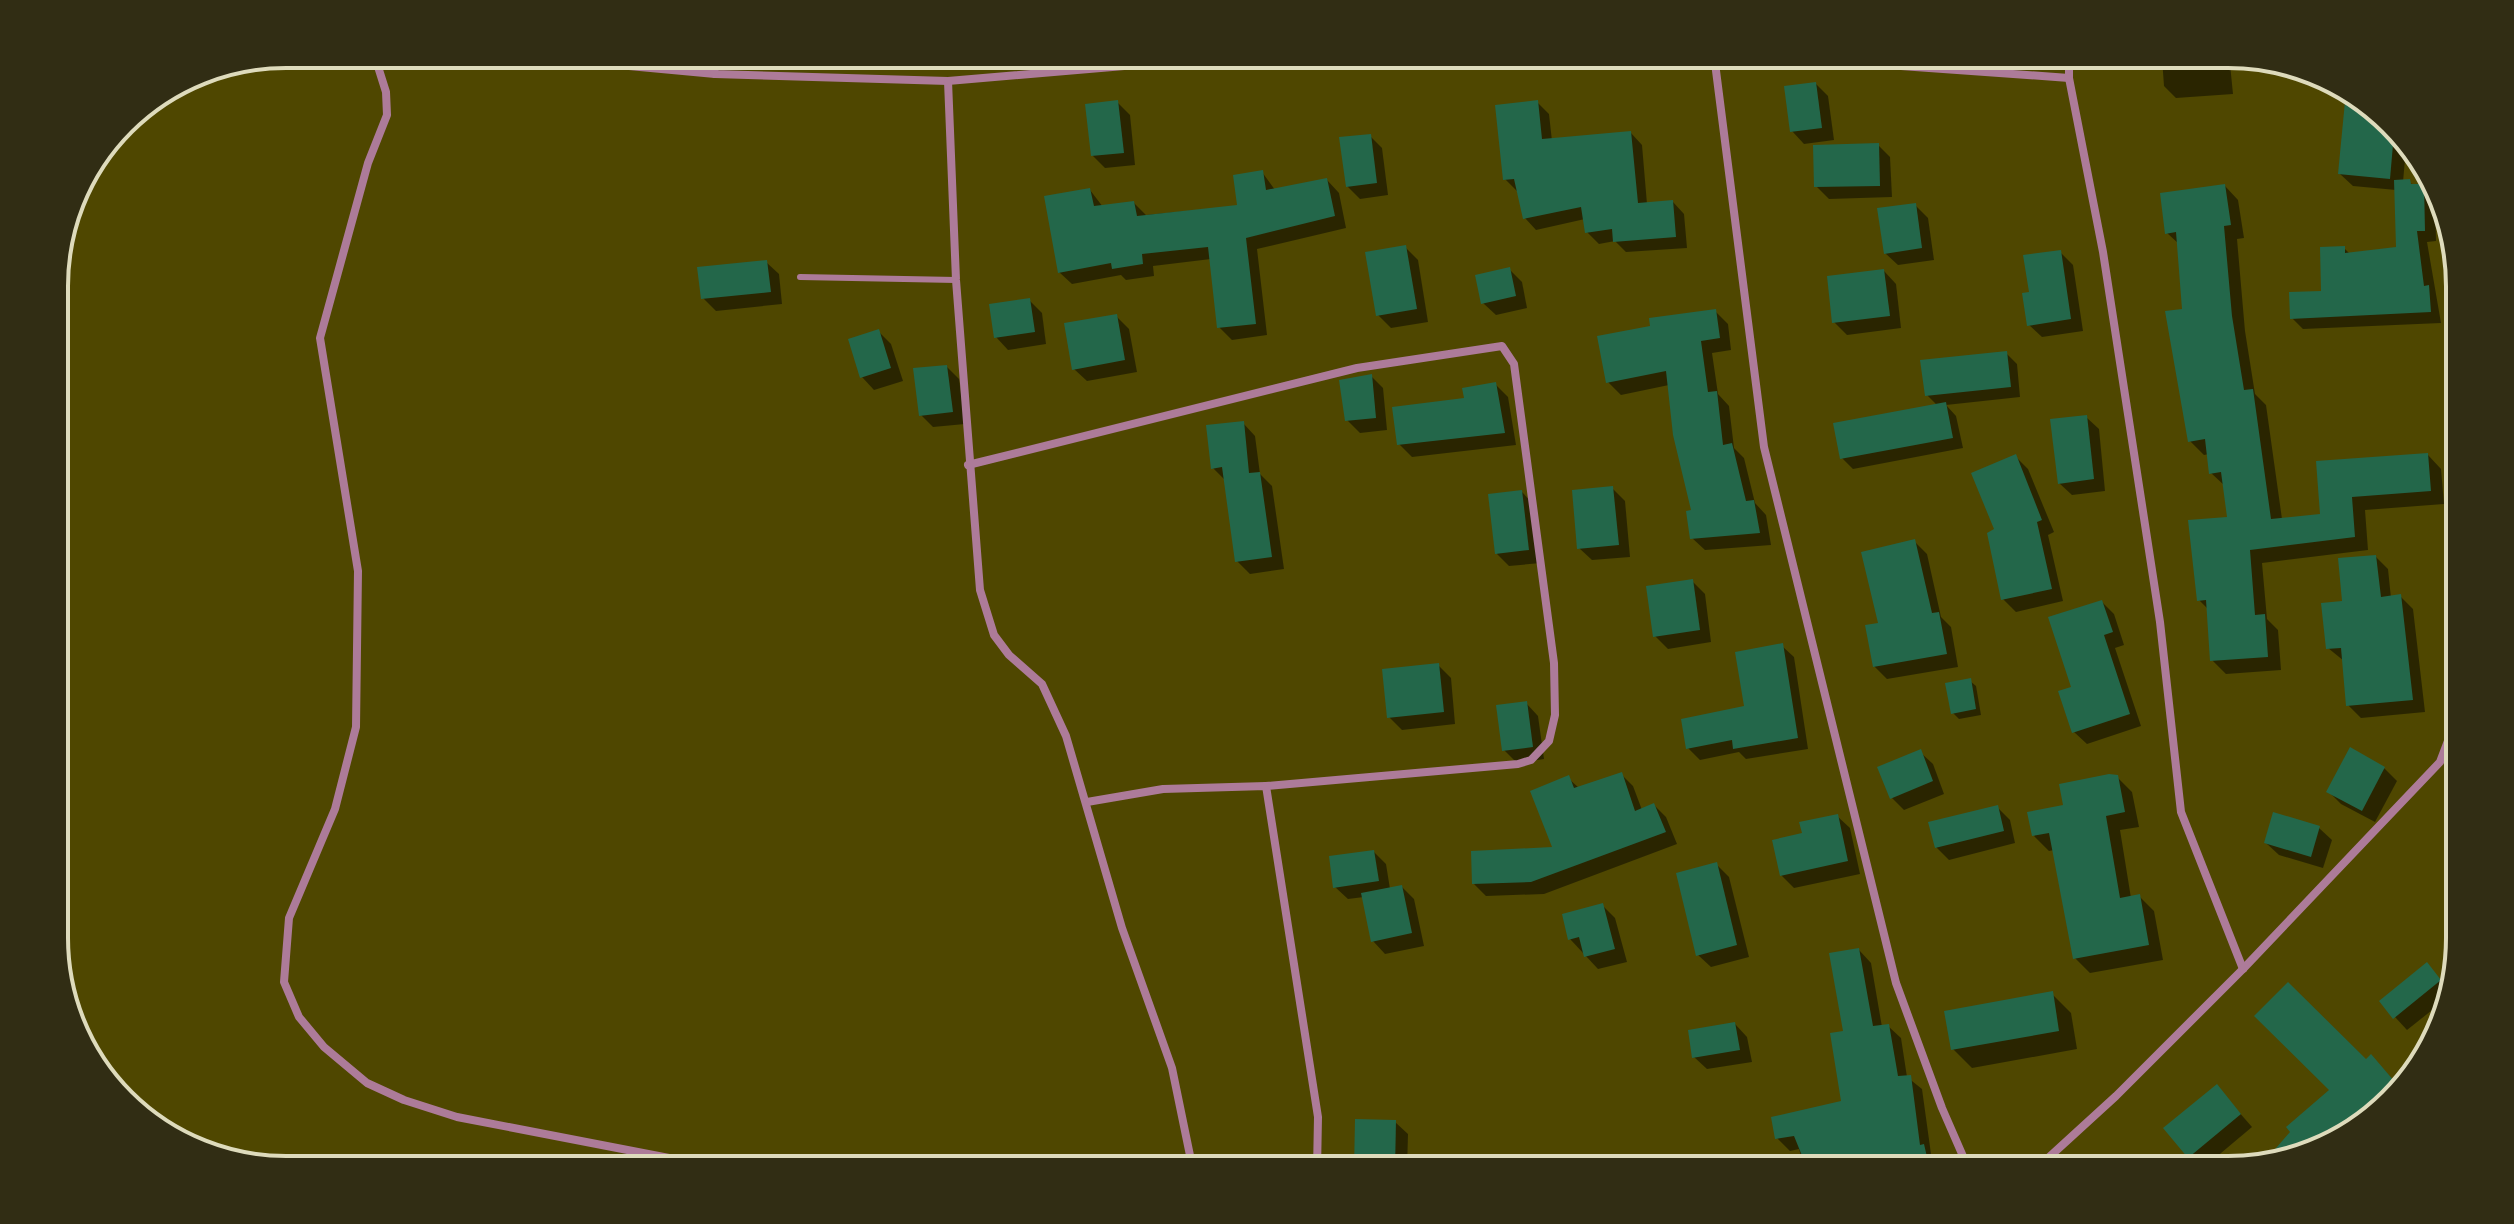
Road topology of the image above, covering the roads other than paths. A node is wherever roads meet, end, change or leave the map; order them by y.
1 (378, 68) edge
2 (650, 68) edge
3 (714, 68) edge
4 (1101, 68) edge
5 (1716, 68) edge
6 (1915, 68) edge
7 (2069, 68) edge
8 (715, 74) junction
9 (2069, 78) junction
10 (948, 81) junction
11 (800, 277) dead end
12 (956, 280) junction
13 (968, 465) junction
14 (2446, 746) edge
15 (1266, 786) junction
16 (1087, 802) junction
17 (2243, 969) junction
18 (659, 1156) edge
19 (1190, 1156) edge
20 (1317, 1156) edge
21 (1963, 1156) edge
22 (2050, 1156) edge

1 - 18 street
2 - 8 street
3 - 8 street
4 - 10 street
5 - 21 street
6 - 9 street
7 - 9 street
8 - 10 street
9 - 17 street
10 - 12 street
11 - 12 lane
12 - 13 street
13 - 15 street
13 - 16 street
14 - 17 street
15 - 16 street
15 - 20 street
16 - 19 street
17 - 22 street

